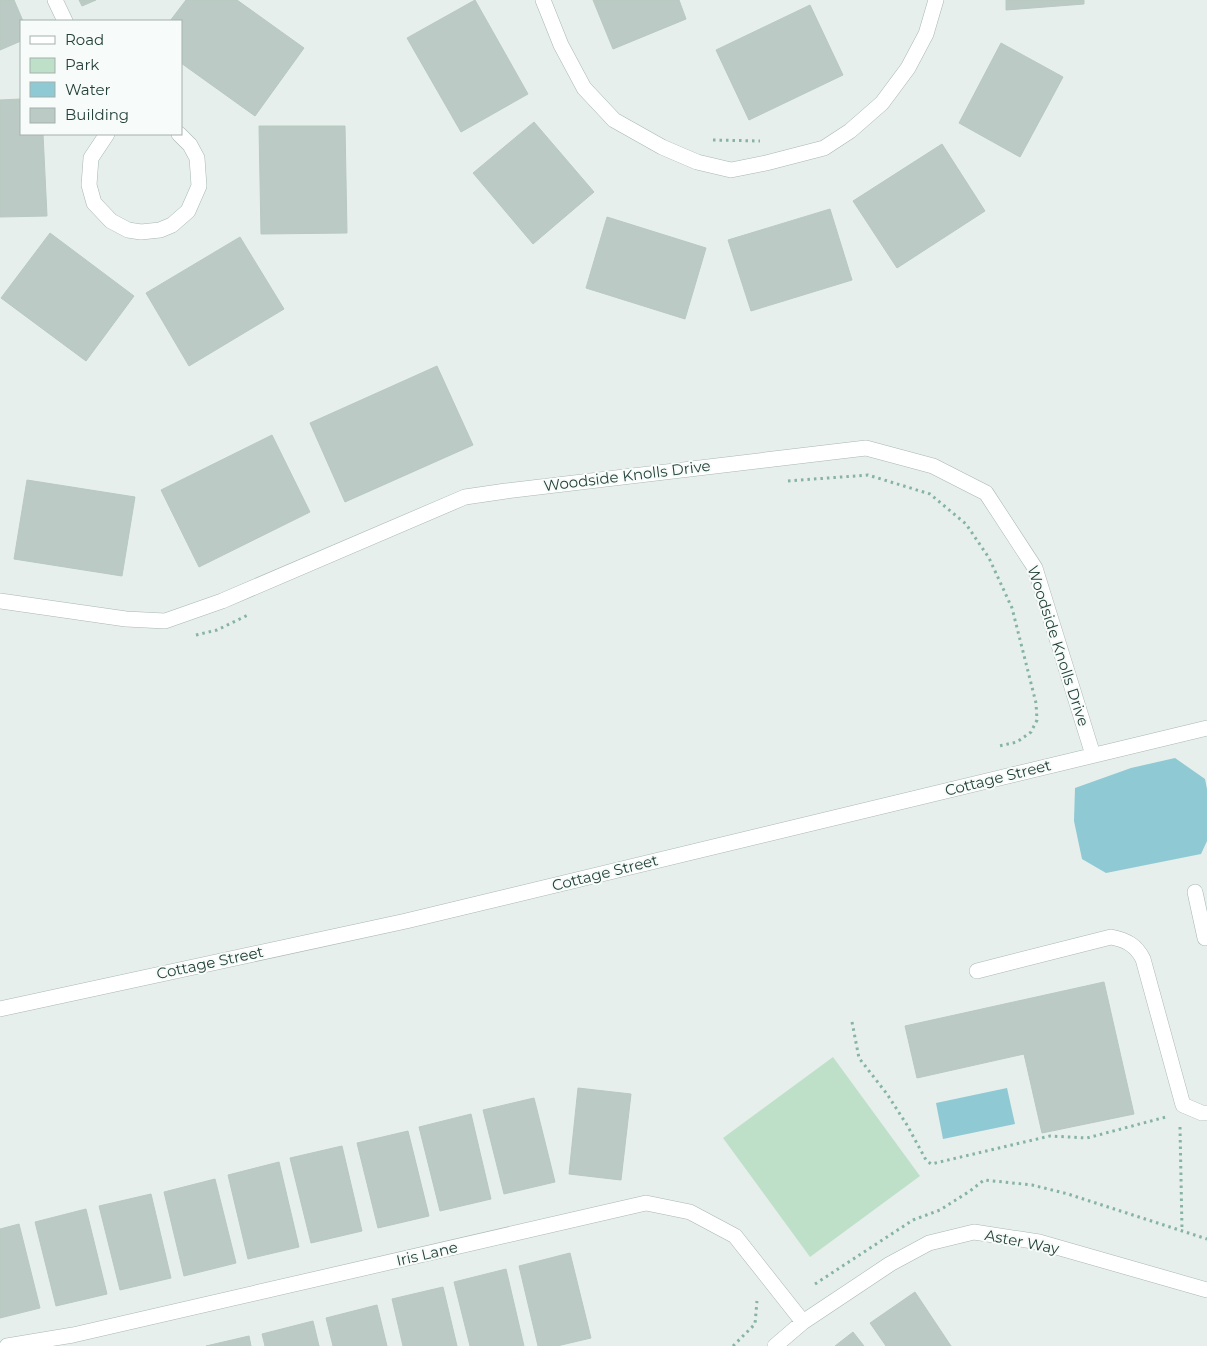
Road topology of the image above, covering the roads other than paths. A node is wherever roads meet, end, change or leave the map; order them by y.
1 (55, 0) edge
2 (543, 0) edge
3 (936, 0) edge
4 (65, 20) edge
5 (106, 135) edge
6 (180, 135) edge
7 (0, 601) edge
8 (1207, 728) edge
9 (1093, 755) junction
10 (1195, 892) dead end
11 (1207, 937) edge
12 (978, 971) dead end
13 (0, 1009) edge
14 (1207, 1113) edge
15 (1207, 1290) edge
16 (803, 1322) junction
17 (7, 1346) edge
18 (775, 1346) edge

1 - 4 street
2 - 3 street
5 - 6 street
7 - 9 street, Woodside Knolls Drive
8 - 9 street, Cottage Street
9 - 13 street, Cottage Street
10 - 11 street
12 - 14 street
15 - 16 street, Aster Way
16 - 17 street, Iris Lane
16 - 18 street, Aster Way

